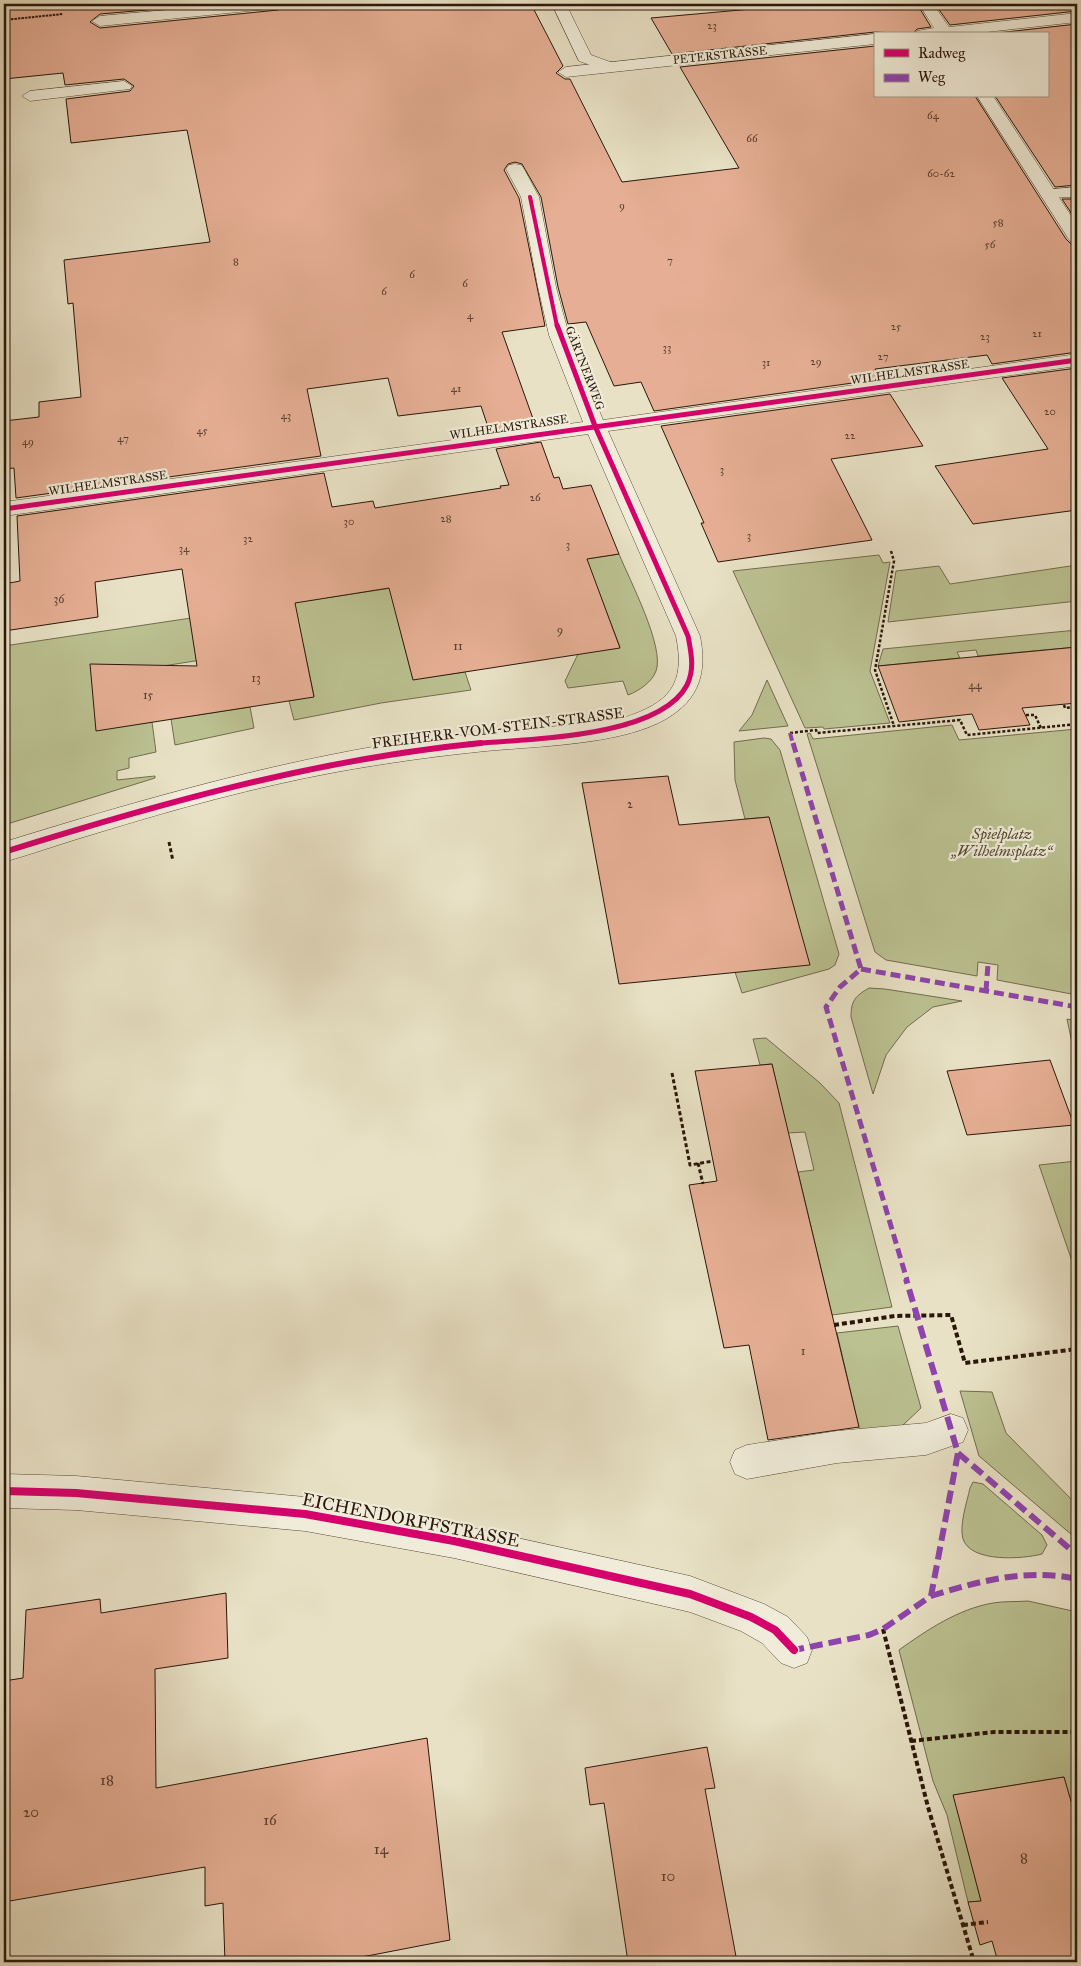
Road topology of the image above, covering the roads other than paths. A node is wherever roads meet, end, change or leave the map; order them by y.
1 (278, 4) edge
2 (559, 4) edge
3 (926, 4) edge
4 (1077, 18) edge
5 (100, 21) dead end
6 (944, 32) edge
7 (954, 32) edge
8 (874, 39) edge
9 (610, 67) junction
10 (566, 72) dead end
11 (124, 86) dead end
12 (30, 96) dead end
13 (987, 98) edge
14 (515, 170) dead end
15 (1077, 192) edge
16 (1049, 194) junction
17 (1077, 238) edge
18 (1077, 360) edge
19 (595, 426) junction
20 (4, 509) edge
21 (692, 650) joint
22 (4, 852) edge
23 (951, 1430) dead end
24 (747, 1462) dead end
25 (4, 1491) edge
26 (794, 1650) dead end

1 - 5 street
2 - 9 street
3 - 6 street
4 - 7 street
8 - 9 street, PETERSTRASSE
9 - 10 street, PETERSTRASSE
11 - 12 street
13 - 16 street
14 - 19 street, GÄRTNERWEG
15 - 16 street
16 - 17 street
18 - 19 street, WILHELMSTRASSE
19 - 20 street, WILHELMSTRASSE
19 - 21 street, GÄRTNERWEG
21 - 22 street, FREIHERR-VOM-STEIN-STRASSE
23 - 24 street
25 - 26 street, EICHENDORFFSTRASSE

